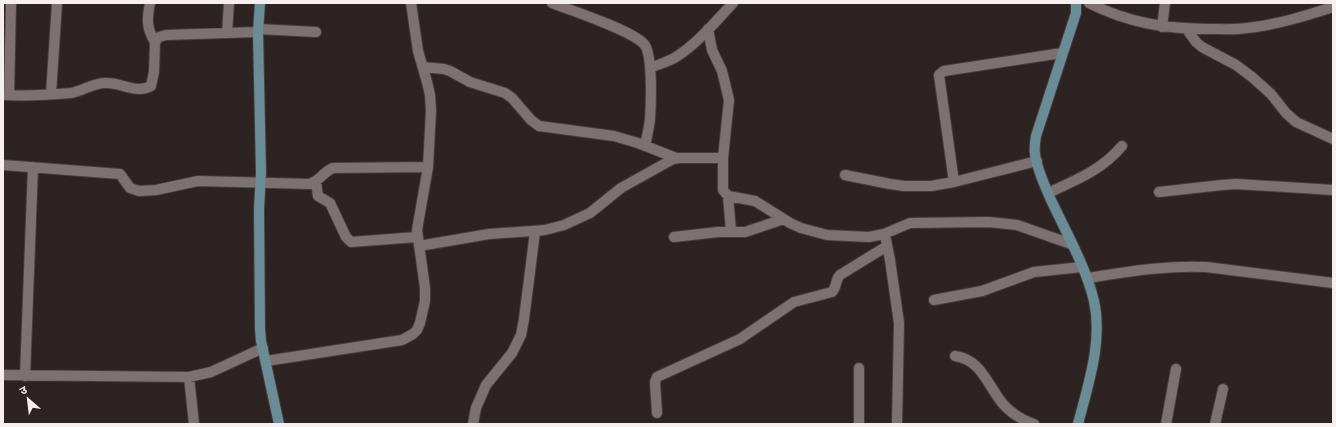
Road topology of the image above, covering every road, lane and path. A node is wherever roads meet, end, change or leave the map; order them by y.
1 (11, 3) edge
2 (57, 3) edge
3 (150, 3) edge
4 (228, 3) edge
5 (260, 3) edge
6 (411, 3) edge
7 (552, 3) edge
8 (733, 3) edge
9 (1076, 3) edge
10 (1089, 3) edge
11 (1165, 3) edge
12 (1333, 7) edge
13 (1162, 27) junction
14 (1186, 28) junction
15 (708, 29) junction
16 (258, 30) junction
17 (316, 32) dead end
18 (227, 33) junction
19 (155, 42) junction
20 (1062, 53) junction
21 (422, 67) junction
22 (650, 68) junction
23 (51, 94) junction
24 (6, 95) edge
25 (1333, 138) edge
26 (645, 146) junction
27 (1122, 146) dead end
28 (676, 158) junction
29 (723, 158) junction
30 (1037, 161) junction
31 (3, 165) edge
32 (33, 167) junction
33 (428, 167) junction
34 (845, 175) dead end
35 (316, 182) junction
36 (954, 182) junction
37 (261, 183) junction
38 (1333, 190) edge
39 (1158, 192) dead end
40 (1048, 193) junction
41 (728, 196) junction
42 (784, 219) junction
43 (731, 231) junction
44 (535, 232) junction
45 (884, 234) junction
46 (674, 238) dead end
47 (418, 242) junction
48 (1071, 244) junction
49 (887, 246) junction
50 (1082, 267) junction
51 (1088, 278) junction
52 (1333, 283) edge
53 (934, 300) dead end
54 (263, 348) junction
55 (955, 356) dead end
56 (266, 361) junction
57 (859, 368) dead end
58 (1176, 369) dead end
59 (3, 375) edge
60 (25, 376) junction
61 (189, 377) junction
62 (1223, 389) dead end
63 (657, 413) dead end
64 (194, 424) edge
65 (279, 424) edge
66 (473, 424) edge
67 (859, 424) edge
68 (897, 424) edge
69 (1034, 424) edge
70 (1078, 424) edge
71 (1166, 424) edge
72 (1215, 424) edge

1 - 24 street
2 - 23 street
3 - 19 street
4 - 18 street
5 - 16 street
6 - 21 street
7 - 22 street
8 - 15 street
9 - 20 street
10 - 13 street
11 - 13 street
12 - 14 street
13 - 14 street
14 - 25 street
15 - 22 street
15 - 29 street
16 - 17 street
16 - 18 street
16 - 37 street
18 - 19 street
19 - 23 street
20 - 30 street
20 - 36 street
21 - 26 street
21 - 33 street
22 - 26 street
23 - 24 street
26 - 28 street
27 - 40 street
28 - 29 street
28 - 44 street
29 - 41 street
30 - 36 street
30 - 40 street
31 - 32 street
32 - 37 street
32 - 60 street
33 - 35 street
33 - 47 street
34 - 36 street
35 - 37 street
35 - 47 street
37 - 54 street
38 - 39 street
40 - 48 street
41 - 42 street
41 - 43 street
42 - 43 street
42 - 45 street
43 - 46 street
44 - 47 street
44 - 66 street
45 - 48 street
45 - 49 street
47 - 56 street
48 - 50 street
49 - 63 street
49 - 68 street
50 - 51 street
50 - 53 street
51 - 52 street
51 - 70 street
54 - 56 street
54 - 61 street
55 - 69 street
56 - 65 street
57 - 67 street
58 - 71 street
59 - 60 street
60 - 61 street
61 - 64 street
62 - 72 street

